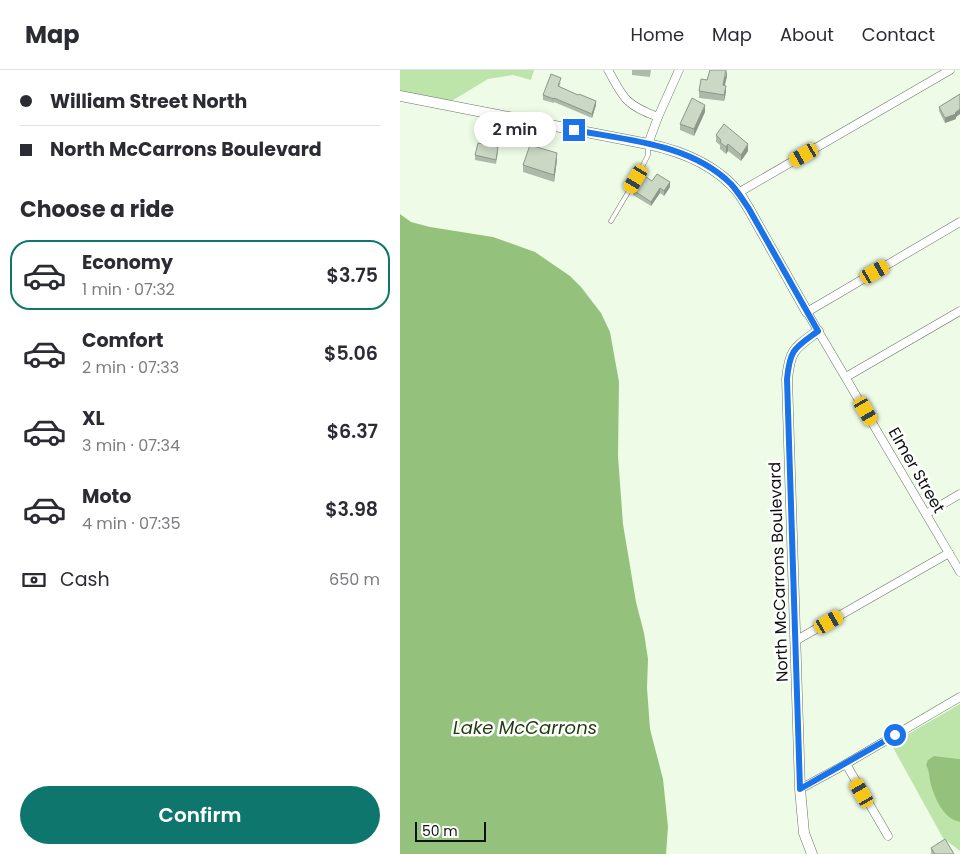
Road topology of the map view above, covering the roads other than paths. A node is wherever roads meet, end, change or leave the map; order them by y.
1 (608, 70) edge
2 (680, 70) edge
3 (950, 70) edge
4 (400, 96) edge
5 (658, 117) junction
6 (648, 144) junction
7 (738, 193) junction
8 (612, 221) dead end
9 (960, 222) edge
10 (960, 311) edge
11 (808, 312) junction
12 (818, 331) junction
13 (846, 377) junction
14 (960, 494) edge
15 (926, 514) junction
16 (949, 553) junction
17 (960, 572) edge
18 (795, 641) junction
19 (960, 698) edge
20 (846, 764) junction
21 (800, 789) junction
22 (888, 836) dead end
23 (812, 854) edge

1 - 5 street
2 - 5 street
3 - 7 street
4 - 6 street
5 - 6 street
6 - 7 street
6 - 8 lane
7 - 11 street
9 - 11 street
10 - 13 street
11 - 12 street, Elmer Street
12 - 13 street, Elmer Street
12 - 18 street, North McCarrons Boulevard
13 - 15 street, Elmer Street
14 - 15 street
15 - 16 street, Elmer Street
16 - 17 street, Elmer Street
16 - 18 street
18 - 21 street, North McCarrons Boulevard
19 - 20 street
20 - 21 street
20 - 22 street
21 - 23 street, North McCarrons Boulevard

